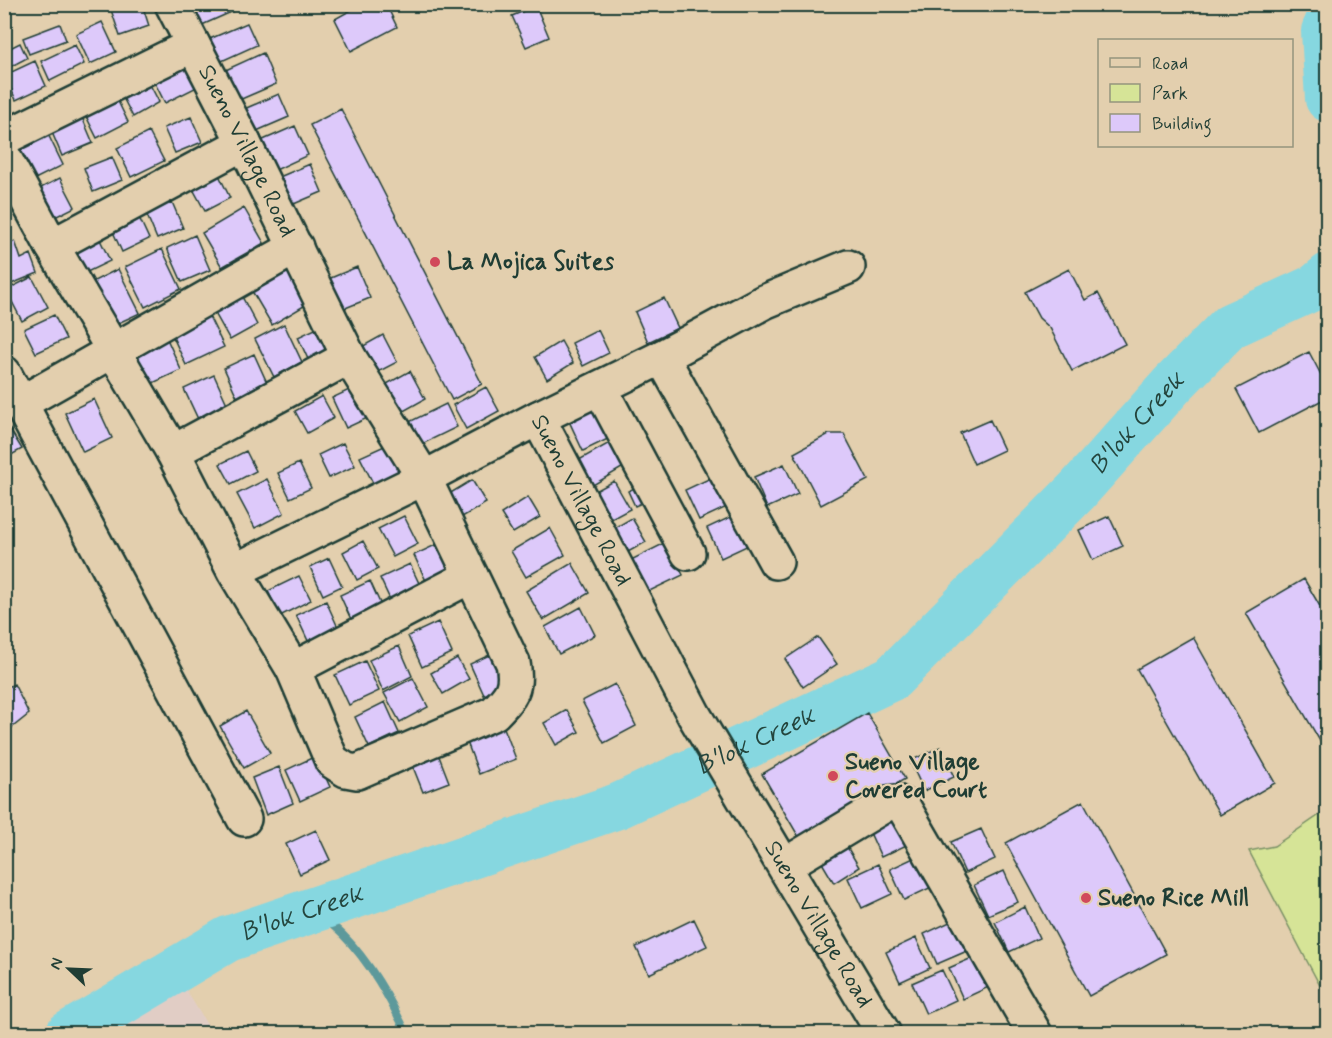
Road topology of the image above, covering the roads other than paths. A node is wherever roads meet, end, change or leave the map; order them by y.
1 (172, 4) edge
2 (193, 45) junction
3 (4, 138) edge
4 (244, 143) junction
5 (4, 157) edge
6 (52, 246) junction
7 (296, 247) junction
8 (848, 267) dead end
9 (112, 351) junction
10 (349, 357) junction
11 (662, 357) junction
12 (4, 373) edge
13 (600, 388) junction
14 (21, 403) junction
15 (538, 418) junction
16 (173, 453) junction
17 (424, 478) junction
18 (688, 553) dead end
19 (776, 562) dead end
20 (234, 571) junction
21 (471, 576) junction
22 (293, 669) junction
23 (244, 819) dead end
24 (785, 865) junction
25 (884, 1034) edge
26 (1035, 1034) edge

1 - 2 street, Sueno Village Road
2 - 3 street
2 - 4 street, Sueno Village Road
4 - 6 street
4 - 7 street, Sueno Village Road
5 - 6 street
6 - 9 street
7 - 9 street
7 - 10 street, Sueno Village Road
8 - 11 street
9 - 14 street
9 - 16 street
10 - 16 street
10 - 17 street, Sueno Village Road
11 - 13 street
11 - 19 street
12 - 14 street
13 - 15 street
13 - 18 street
14 - 23 street
15 - 17 street, Sueno Village Road
15 - 24 street, Sueno Village Road
16 - 20 street
17 - 20 street
17 - 21 street
20 - 22 street
21 - 22 street
21 - 22 street
24 - 25 street, Sueno Village Road
24 - 26 street

